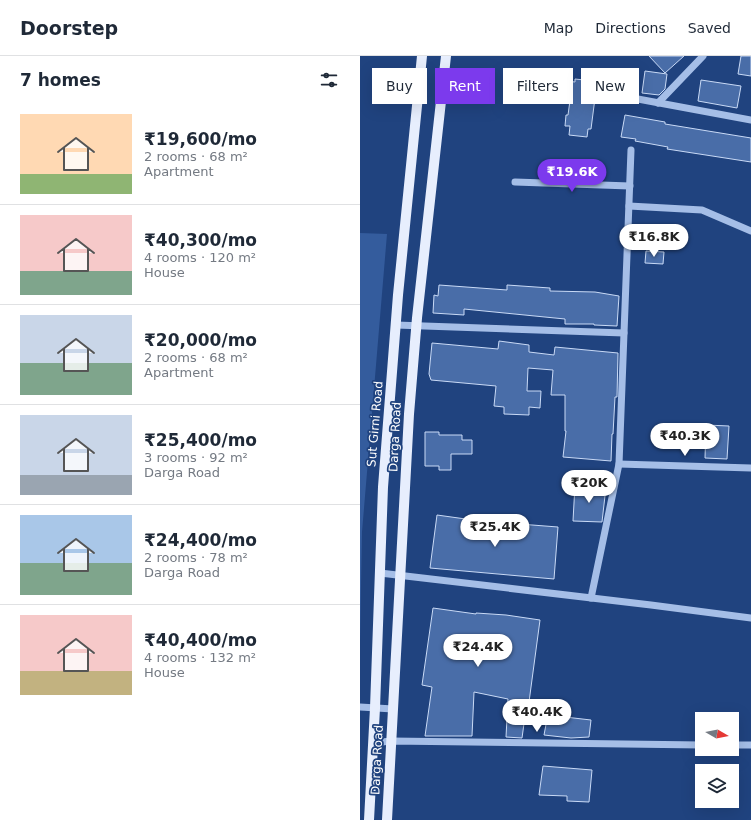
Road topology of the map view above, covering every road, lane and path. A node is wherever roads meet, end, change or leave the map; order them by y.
1 (422, 56) edge
2 (446, 56) edge
3 (703, 56) edge
4 (639, 99) edge
5 (658, 103) junction
6 (751, 120) edge
7 (631, 150) dead end
8 (515, 182) dead end
9 (630, 186) junction
10 (629, 206) junction
11 (751, 231) edge
12 (396, 325) junction
13 (417, 326) junction
14 (624, 333) junction
15 (619, 464) junction
16 (751, 468) edge
17 (380, 572) junction
18 (400, 575) junction
19 (591, 598) junction
20 (751, 618) edge
21 (360, 707) edge
22 (375, 708) junction
23 (393, 709) junction
24 (391, 741) junction
25 (373, 743) junction
26 (695, 745) edge
27 (739, 745) edge
28 (751, 745) edge
29 (369, 820) edge
30 (387, 820) edge

1 - 12 main road, Sut Girni Road
2 - 13 main road, Darga Road
3 - 5 street
4 - 5 street
5 - 6 street
7 - 9 street
8 - 9 street
9 - 10 street
10 - 11 street
10 - 14 street
12 - 13 street
12 - 17 main road, Sut Girni Road
13 - 14 street
13 - 18 main road, Darga Road
14 - 15 street
15 - 16 street
15 - 19 street
17 - 18 street
17 - 22 main road, Sut Girni Road
18 - 19 street
18 - 23 main road, Darga Road
19 - 20 street
21 - 22 street
22 - 23 street
22 - 25 main road, Sut Girni Road
23 - 24 main road, Darga Road
24 - 25 street
24 - 26 street
24 - 30 main road, Darga Road
25 - 29 main road, Sut Girni Road
27 - 28 street

